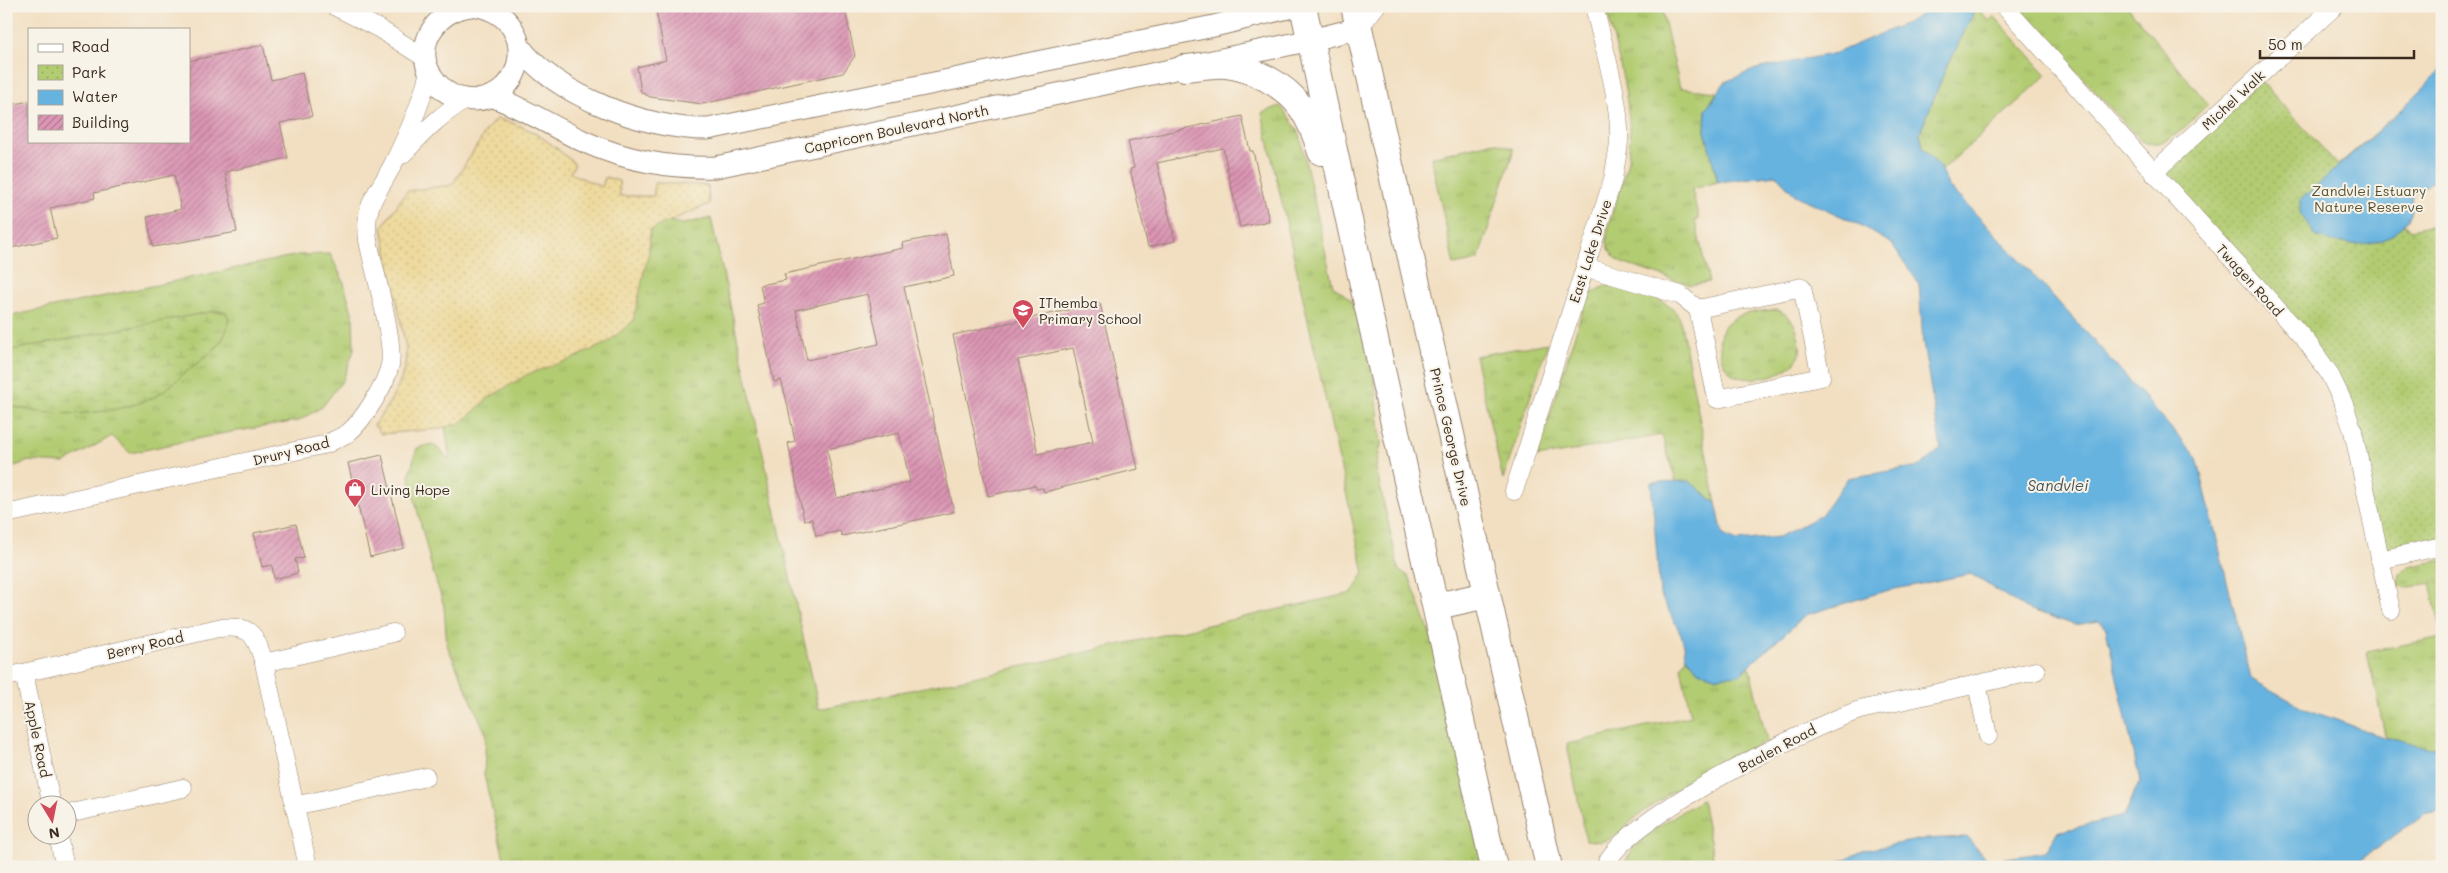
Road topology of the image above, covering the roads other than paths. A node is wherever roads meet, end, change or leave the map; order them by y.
1 (334, 6) edge
2 (470, 6) edge
3 (476, 6) edge
4 (516, 6) edge
5 (1296, 6) edge
6 (1304, 6) edge
7 (1376, 6) edge
8 (1594, 6) edge
9 (2004, 6) edge
10 (463, 7) edge
11 (2326, 9) edge
12 (1357, 17) edge
13 (1311, 40) junction
14 (518, 41) junction
15 (427, 65) junction
16 (1184, 68) junction
17 (491, 96) junction
18 (466, 100) junction
19 (393, 164) junction
20 (2153, 173) junction
21 (1585, 267) junction
22 (1368, 308) junction
23 (1698, 309) junction
24 (1514, 490) dead end
25 (6, 514) edge
26 (2442, 546) edge
27 (2380, 560) junction
28 (1487, 595) junction
29 (1437, 606) junction
30 (2391, 610) dead end
31 (393, 633) dead end
32 (264, 663) junction
33 (2036, 671) dead end
34 (24, 674) junction
35 (6, 677) edge
36 (1977, 684) junction
37 (1988, 736) dead end
38 (426, 777) dead end
39 (183, 788) dead end
40 (50, 796) edge
41 (294, 806) junction
42 (78, 812) edge
43 (60, 846) edge
44 (1605, 866) edge
45 (65, 867) edge
46 (308, 867) edge
47 (1494, 867) edge
48 (1549, 867) edge

1 - 15 street
2 - 10 street
3 - 14 street
4 - 14 street
5 - 14 street
6 - 13 main road
7 - 12 street
8 - 21 street, East Lake Drive
9 - 20 street, Twagen Road
10 - 15 street
11 - 20 street, Michel Walk
12 - 13 street, Capricorn Boulevard North
12 - 28 main road, Prince George Drive
13 - 16 street, Capricorn Boulevard North
13 - 22 main road
14 - 17 street
15 - 18 street
15 - 19 street, Drury Road
16 - 17 street, Capricorn Boulevard North
16 - 22 main road
17 - 18 street
18 - 19 street, Drury Road
19 - 25 street, Drury Road
20 - 27 street, Twagen Road
21 - 23 street
21 - 24 street, East Lake Drive
22 - 29 main road
23 - 23 street
26 - 27 street
27 - 30 street, Twagen Road
28 - 29 main road
28 - 48 main road, Prince George Drive
29 - 47 main road
31 - 32 street
32 - 34 street, Berry Road
32 - 41 street, Berry Road
33 - 36 street, Baalen Road
34 - 35 street, Berry Road
34 - 40 street, Apple Road
36 - 37 street
36 - 44 street, Baalen Road
38 - 41 street
39 - 42 street
41 - 46 street, Berry Road
43 - 45 street

